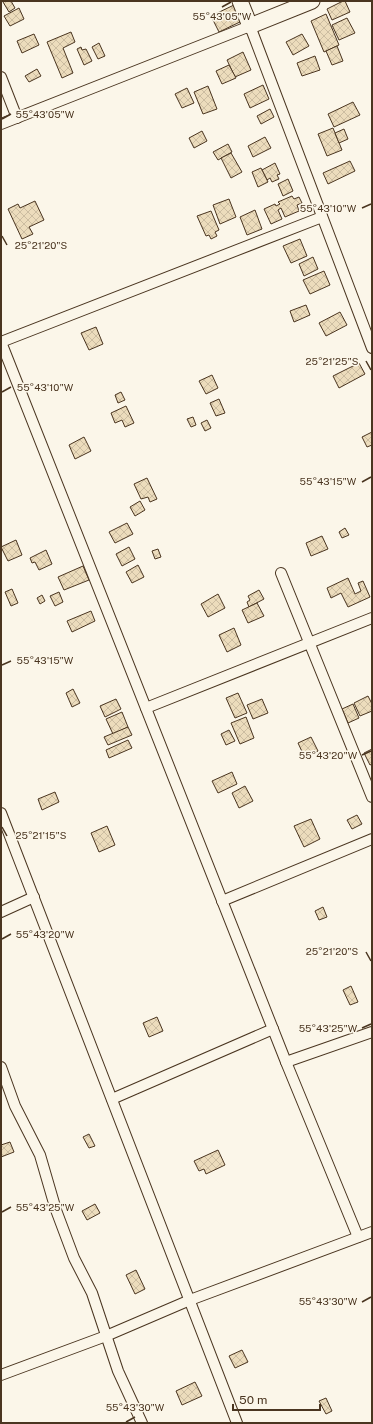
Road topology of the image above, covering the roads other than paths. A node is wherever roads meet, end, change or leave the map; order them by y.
1 (240, 1) edge
2 (312, 1) edge
3 (250, 26) junction
4 (1, 77) edge
5 (17, 118) junction
6 (1, 124) edge
7 (322, 217) junction
8 (1, 342) edge
9 (372, 348) edge
10 (281, 573) dead end
11 (372, 618) edge
12 (309, 643) junction
13 (146, 708) junction
14 (372, 797) edge
15 (1, 813) edge
16 (372, 839) edge
17 (34, 897) junction
18 (222, 901) junction
19 (1, 912) edge
20 (273, 1029) junction
21 (372, 1032) edge
22 (286, 1062) junction
23 (1, 1067) edge
24 (112, 1099) junction
25 (372, 1232) edge
26 (358, 1237) junction
27 (190, 1300) junction
28 (106, 1336) junction
29 (1, 1375) edge
30 (142, 1423) edge
31 (237, 1423) edge

1 - 3 street
2 - 3 street
3 - 5 street
3 - 7 street
4 - 5 street
5 - 6 street
7 - 8 street
7 - 9 street
8 - 13 street
10 - 12 street
11 - 12 street
12 - 13 street
12 - 14 street
13 - 18 street
15 - 17 street
16 - 18 street
17 - 19 street
17 - 24 street
18 - 20 street
20 - 22 street
20 - 24 street
21 - 22 street
22 - 26 street
23 - 28 street
24 - 27 street
25 - 26 street
26 - 27 street
27 - 28 street
27 - 31 street
28 - 29 street
28 - 30 street

